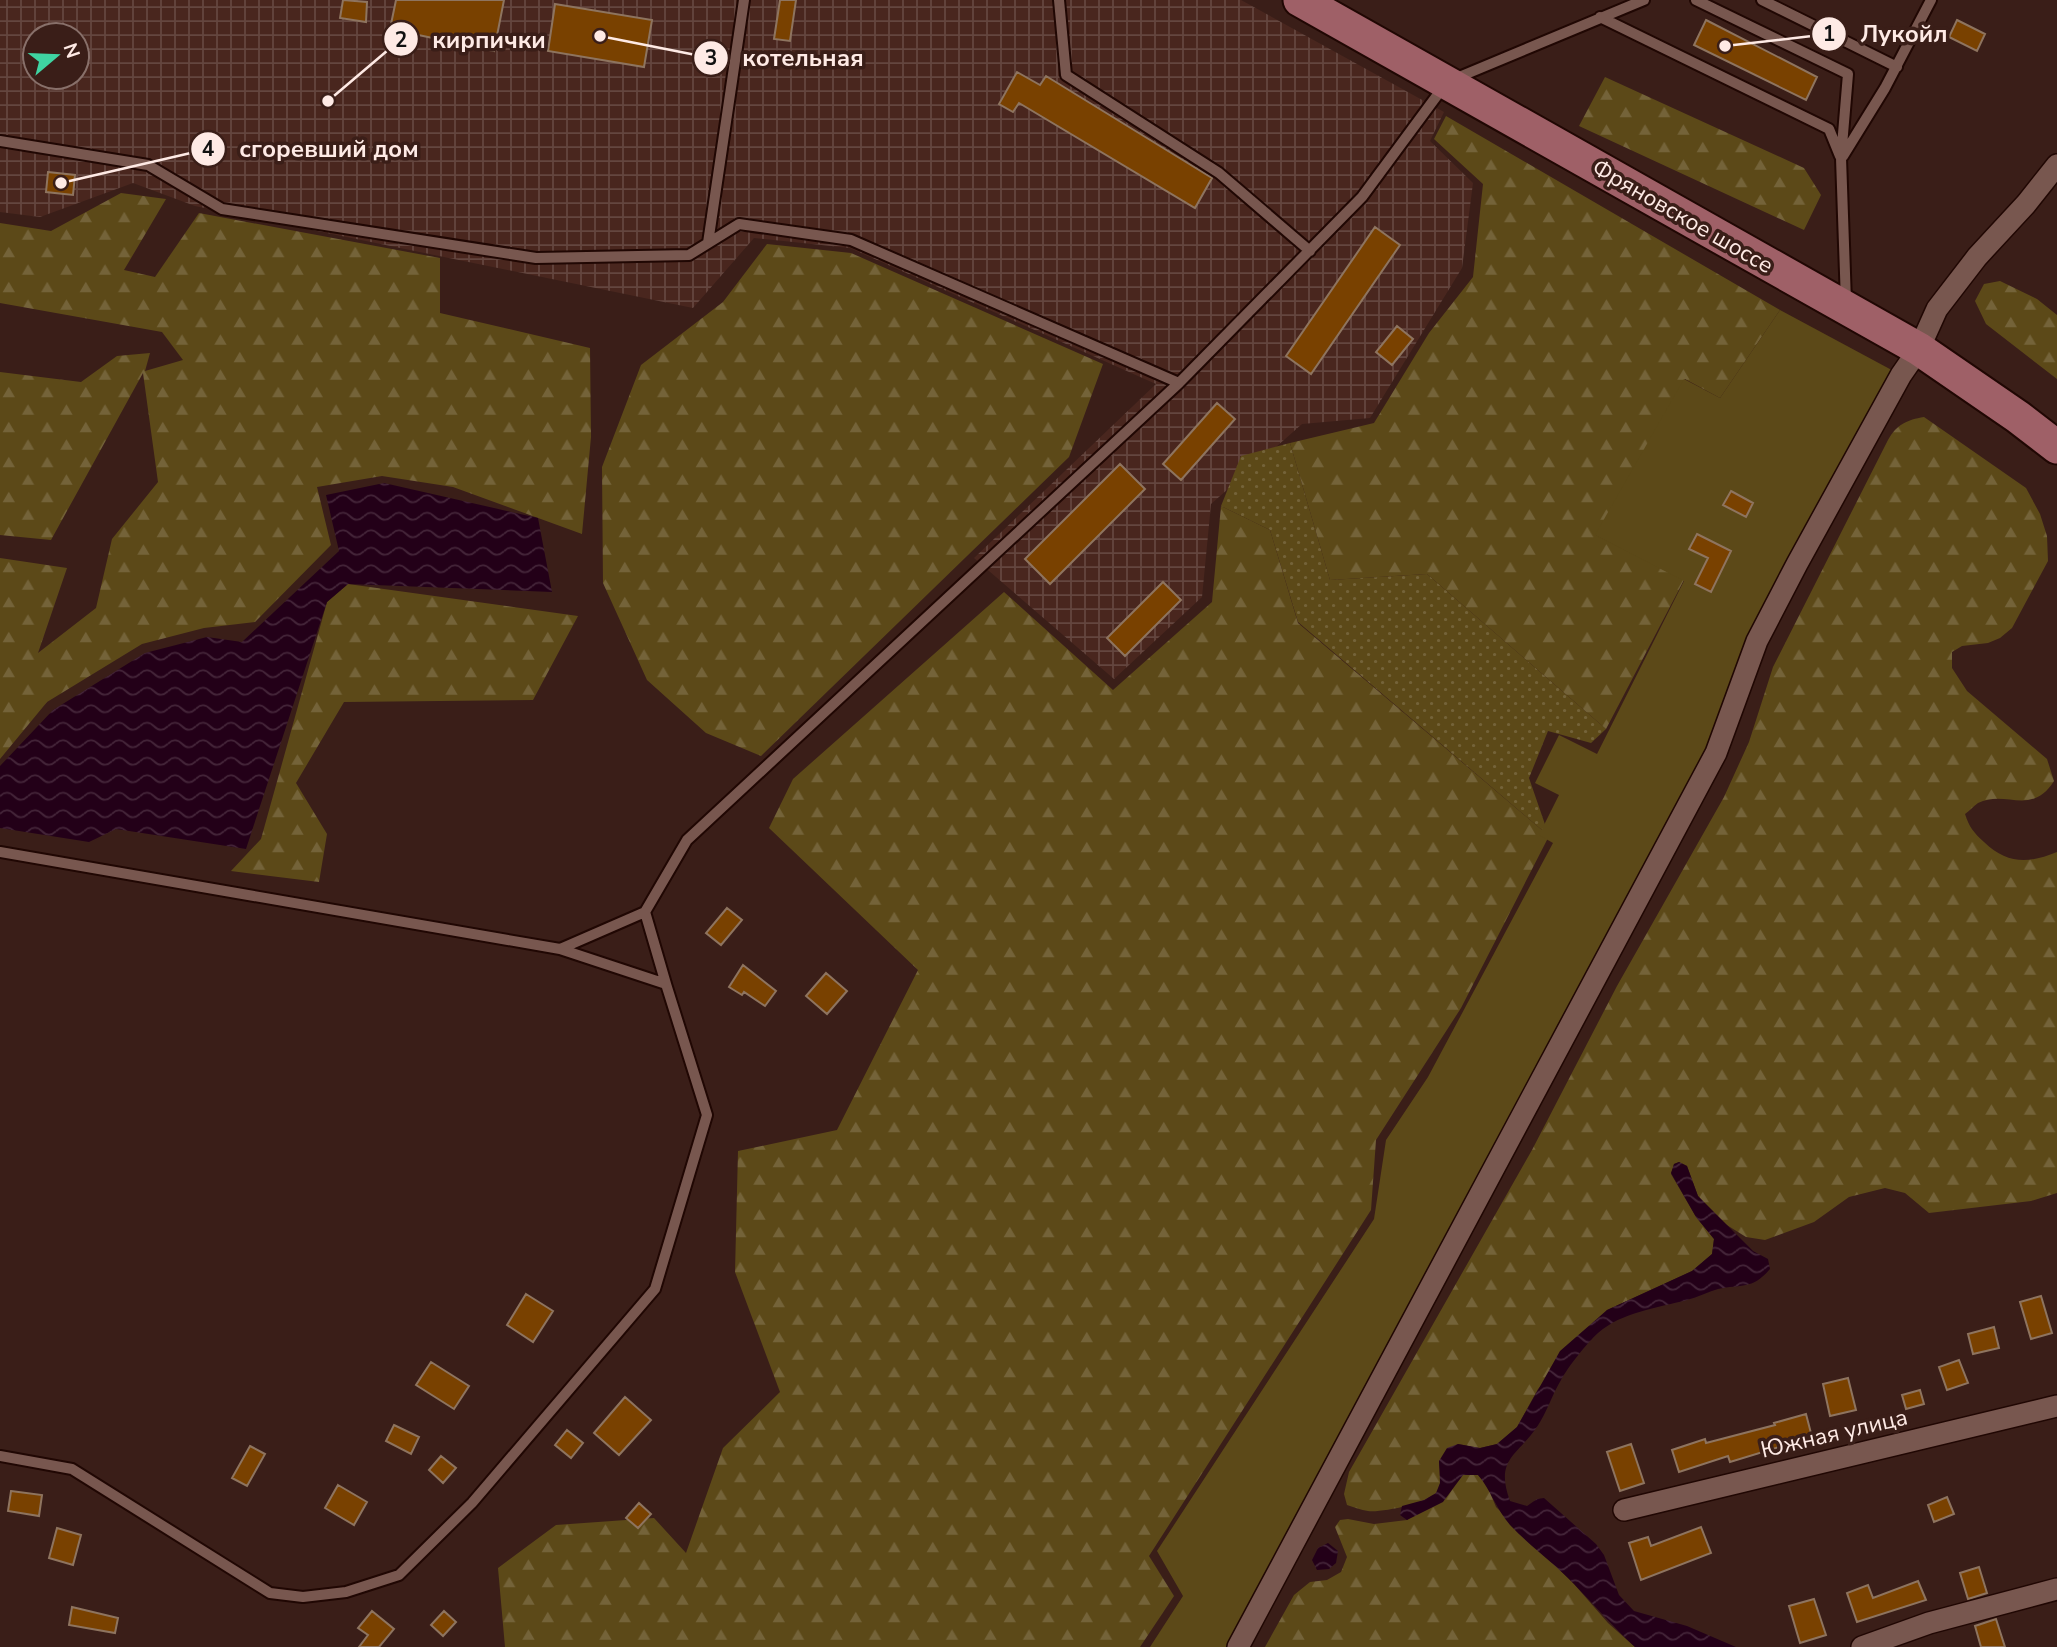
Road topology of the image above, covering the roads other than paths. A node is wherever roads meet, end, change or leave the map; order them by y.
1 (744, 0) edge
2 (1059, 0) edge
3 (1300, 0) edge
4 (1644, 0) edge
5 (1696, 0) edge
6 (1762, 0) edge
7 (1931, 0) edge
8 (1600, 17) junction
9 (1896, 67) junction
10 (1447, 82) junction
11 (0, 141) edge
12 (1841, 158) junction
13 (2057, 165) edge
14 (708, 243) junction
15 (1310, 251) junction
16 (1846, 309) junction
17 (1919, 349) junction
18 (1179, 383) junction
19 (2057, 447) edge
20 (0, 852) edge
21 (645, 912) junction
22 (560, 948) junction
23 (666, 984) junction
24 (2057, 1406) edge
25 (0, 1456) edge
26 (1624, 1510) dead end
27 (2057, 1589) edge
28 (1238, 1647) edge
29 (1862, 1647) edge

1 - 14 lane
2 - 15 lane
3 - 10 main road, Фряновское шоссе
4 - 8 lane
5 - 12 lane
6 - 9 lane
7 - 9 lane
8 - 10 lane
8 - 12 lane
9 - 12 lane
10 - 15 lane
10 - 16 main road, Фряновское шоссе
11 - 14 lane
12 - 16 lane
13 - 17 street
14 - 18 lane
15 - 18 lane
16 - 17 main road, Фряновское шоссе
17 - 19 main road, Фряновское шоссе
17 - 28 street
18 - 21 lane
20 - 22 lane
21 - 22 lane
21 - 23 lane
22 - 23 lane
23 - 25 lane
24 - 26 street, Южная улица
27 - 29 street

